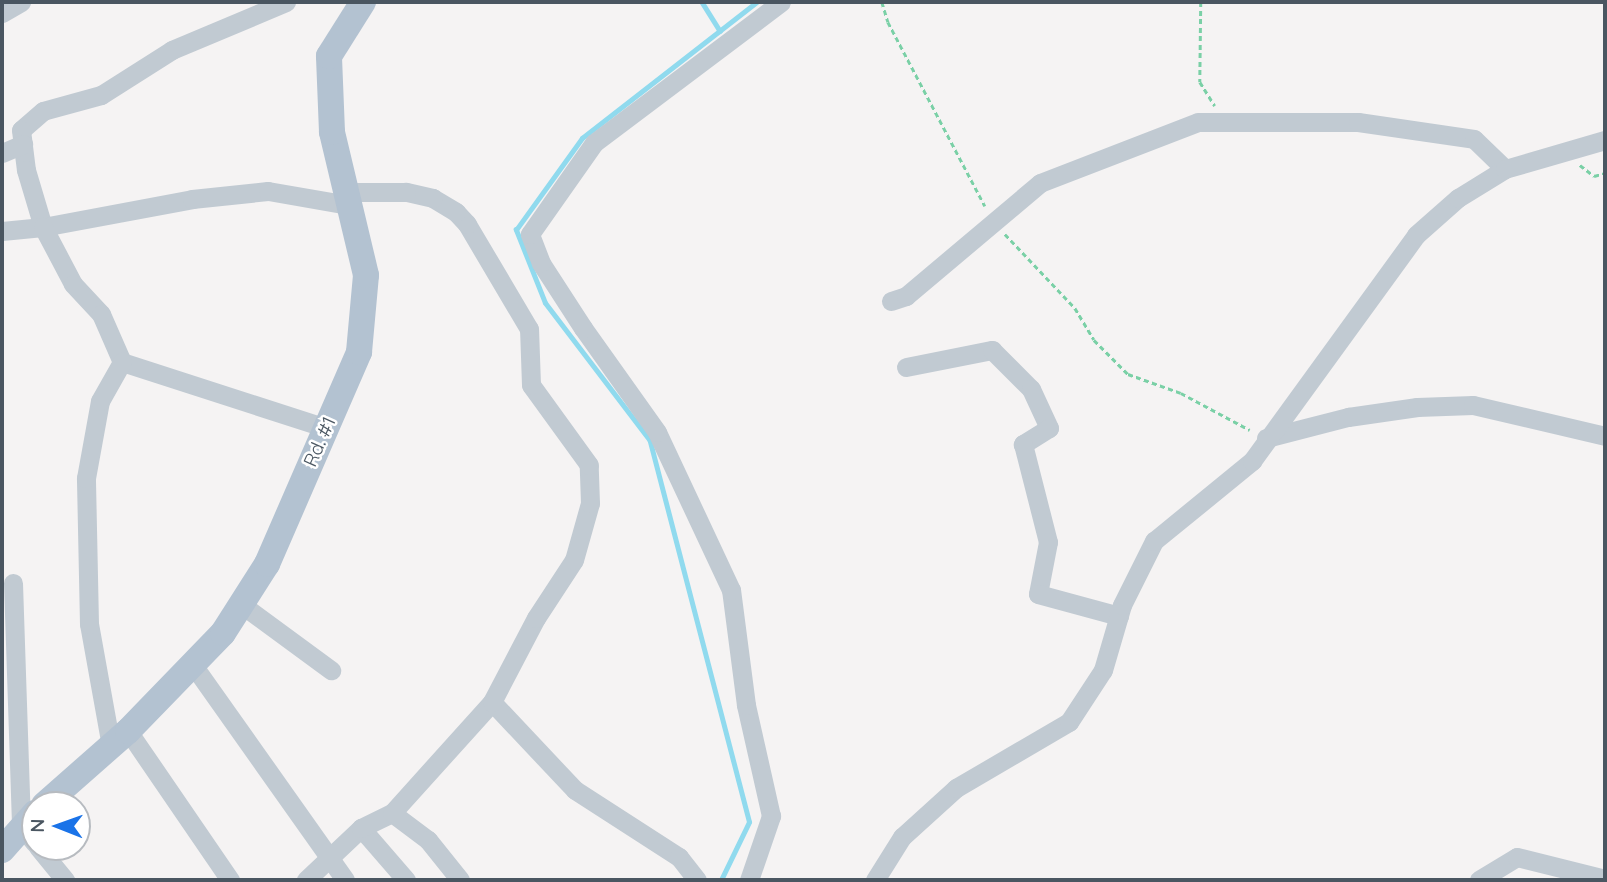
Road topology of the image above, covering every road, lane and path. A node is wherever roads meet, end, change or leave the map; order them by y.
1 (21, 2) edge
2 (286, 2) edge
3 (363, 2) edge
4 (781, 2) edge
5 (882, 2) edge
6 (1201, 2) edge
7 (2, 13) edge
8 (1226, 123) junction
9 (1605, 140) edge
10 (23, 144) junction
11 (2, 153) edge
12 (1567, 154) junction
13 (1505, 169) junction
14 (1605, 173) edge
15 (347, 198) junction
16 (992, 220) junction
17 (43, 227) junction
18 (2, 231) edge
19 (891, 301) dead end
20 (122, 362) junction
21 (906, 367) dead end
22 (326, 428) junction
23 (1605, 436) edge
24 (1266, 438) junction
25 (13, 583) dead end
26 (241, 604) junction
27 (1119, 616) junction
28 (192, 665) junction
29 (331, 670) dead end
30 (492, 702) junction
31 (120, 738) junction
32 (29, 791) edge
33 (60, 791) edge
34 (392, 813) junction
35 (361, 828) junction
36 (21, 839) edge
37 (2, 850) edge
38 (330, 859) junction
39 (52, 861) edge
40 (65, 880) edge
41 (230, 880) edge
42 (306, 880) edge
43 (345, 880) edge
44 (405, 880) edge
45 (460, 880) edge
46 (697, 880) edge
47 (749, 880) edge
48 (875, 880) edge
49 (1479, 880) edge
50 (1605, 880) edge

1 - 7 street
2 - 10 street
3 - 15 main road, Rd. #1
4 - 47 street
5 - 16 path
6 - 8 path
8 - 13 street
8 - 16 street
9 - 12 street
10 - 11 street
10 - 17 street
12 - 13 street
12 - 14 path
13 - 24 street
15 - 17 street
15 - 22 main road, Rd. #1
15 - 30 street
16 - 19 street
16 - 24 path
17 - 18 street
17 - 20 street
20 - 22 street
20 - 31 street
21 - 27 street
22 - 26 main road, Rd. #1
23 - 24 street
24 - 27 street
25 - 32 street
26 - 28 main road, Rd. #1
26 - 29 street
27 - 48 street
28 - 31 main road, Rd. #1
28 - 38 street
30 - 34 street
30 - 46 street
31 - 33 main road, Rd. #1
31 - 41 street
34 - 35 street
34 - 45 street
35 - 38 street
35 - 44 street
36 - 37 main road
38 - 42 street
38 - 43 street
39 - 40 street
49 - 50 street

